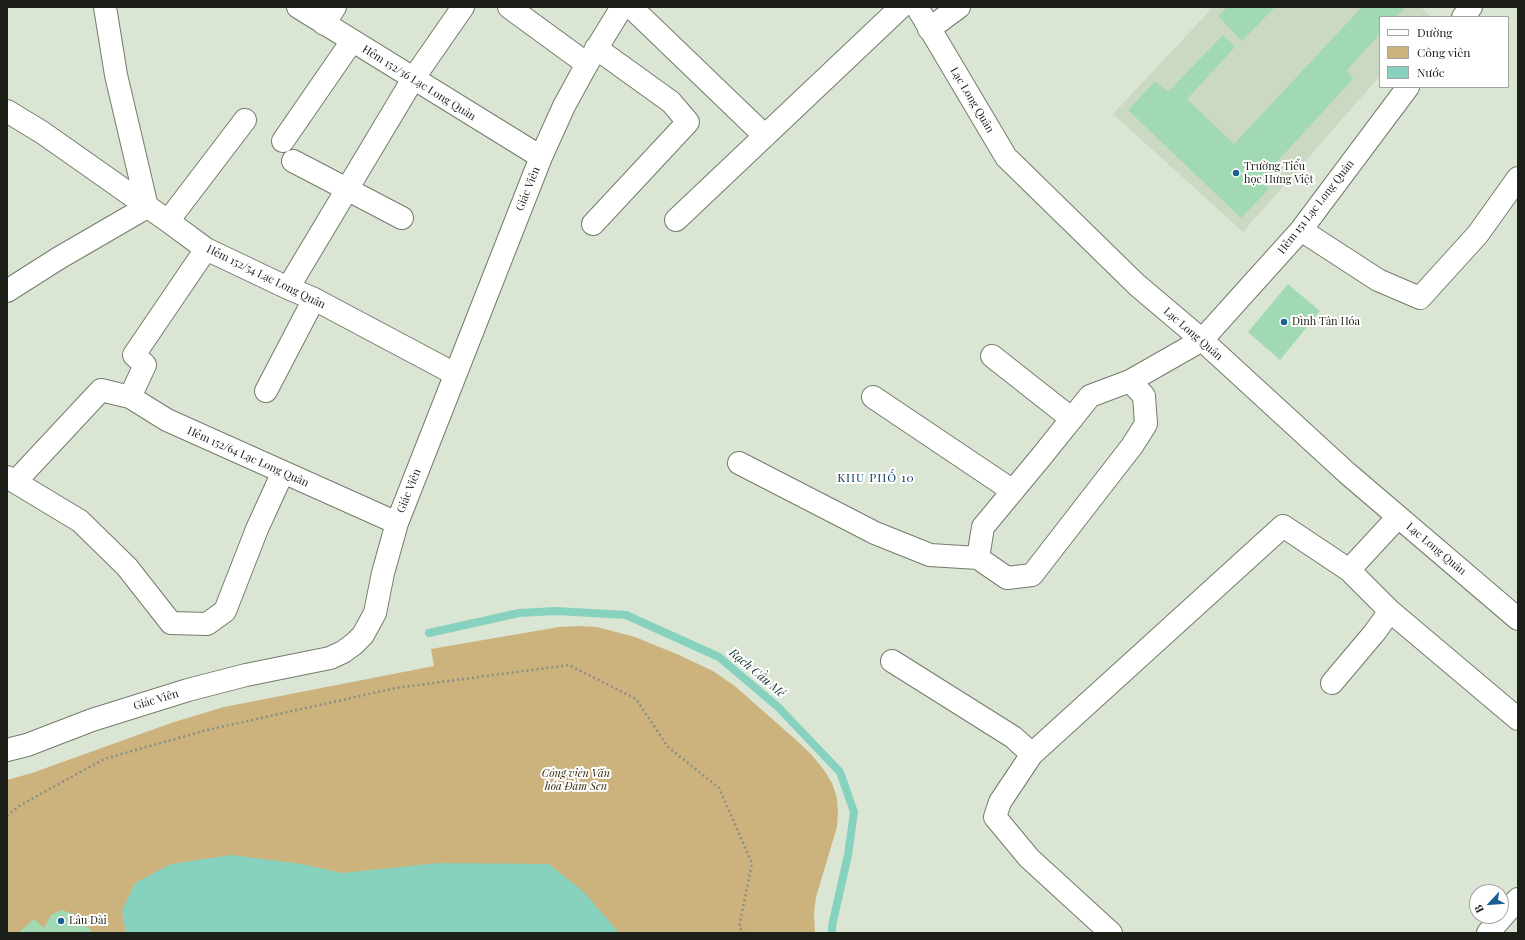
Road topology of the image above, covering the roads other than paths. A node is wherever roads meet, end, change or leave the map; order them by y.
1 (105, 7) edge
2 (298, 7) edge
3 (463, 7) edge
4 (509, 7) edge
5 (622, 7) edge
6 (630, 7) edge
7 (901, 7) edge
8 (917, 7) edge
9 (959, 7) edge
10 (1471, 7) edge
11 (329, 16) edge
12 (1464, 16) edge
13 (929, 29) junction
14 (352, 41) junction
15 (591, 56) junction
16 (413, 79) junction
17 (1407, 88) edge
18 (7, 111) edge
19 (245, 120) dead end
20 (765, 136) junction
21 (283, 141) dead end
22 (541, 158) junction
23 (293, 161) dead end
24 (1518, 178) edge
25 (348, 189) junction
26 (147, 207) junction
27 (402, 218) dead end
28 (168, 220) junction
29 (676, 220) dead end
30 (593, 224) dead end
31 (1301, 230) junction
32 (206, 249) junction
33 (288, 288) junction
34 (7, 291) edge
35 (314, 299) junction
36 (1202, 340) junction
37 (992, 356) dead end
38 (455, 374) junction
39 (1130, 381) junction
40 (266, 391) dead end
41 (130, 397) junction
42 (873, 397) dead end
43 (1072, 419) junction
44 (739, 463) dead end
45 (283, 472) junction
46 (11, 479) edge
47 (1014, 491) junction
48 (1398, 517) junction
49 (396, 523) junction
50 (978, 558) junction
51 (1349, 570) junction
52 (1390, 611) junction
53 (1518, 619) edge
54 (892, 662) dead end
55 (1332, 684) dead end
56 (1518, 719) edge
57 (7, 750) edge
58 (1032, 754) junction
59 (1518, 899) edge
60 (1111, 933) edge
61 (1488, 933) edge

1 - 26 street
2 - 11 street, Hẻm 152/36 Lạc Long Quân
3 - 16 street
4 - 15 street
5 - 15 street, Giác Viên
6 - 20 street
7 - 20 street
8 - 13 street, Lạc Long Quân
9 - 13 street
10 - 12 street
11 - 14 street, Hẻm 152/36 Lạc Long Quân
13 - 36 street, Lạc Long Quân
14 - 16 street, Hẻm 152/36 Lạc Long Quân
14 - 21 street
15 - 22 street, Giác Viên
15 - 30 street
16 - 22 street, Hẻm 152/36 Lạc Long Quân
16 - 25 street
17 - 31 street, Hẻm 151 Lạc Long Quân
18 - 26 street, Hẻm 152/54 Lạc Long Quân
19 - 28 street
20 - 29 street
22 - 38 street, Giác Viên
23 - 25 street
24 - 31 street
25 - 27 street
25 - 33 street
26 - 28 street, Hẻm 152/54 Lạc Long Quân
26 - 34 street
28 - 32 street, Hẻm 152/54 Lạc Long Quân
31 - 36 street, Hẻm 151 Lạc Long Quân
32 - 33 street, Hẻm 152/54 Lạc Long Quân
32 - 41 street
33 - 35 street, Hẻm 152/54 Lạc Long Quân
35 - 38 street, Hẻm 152/54 Lạc Long Quân
35 - 40 street
36 - 39 street, Hẻm 151 Lạc Long Quân
36 - 48 street, Lạc Long Quân
37 - 43 street
38 - 49 street, Giác Viên
39 - 43 street, Hẻm 151 Lạc Long Quân
39 - 50 street
41 - 45 street, Hẻm 152/64 Lạc Long Quân
41 - 46 street, Hẻm 152/64 Lạc Long Quân
42 - 47 street
43 - 47 street, Hẻm 151 Lạc Long Quân
44 - 50 street
45 - 46 street
45 - 49 street, Hẻm 152/64 Lạc Long Quân
47 - 50 street, Hẻm 151 Lạc Long Quân
48 - 51 street
48 - 53 street, Lạc Long Quân
49 - 57 street, Giác Viên
51 - 52 street
51 - 58 street
52 - 55 street
52 - 56 street
54 - 58 street
58 - 60 street
59 - 61 street

